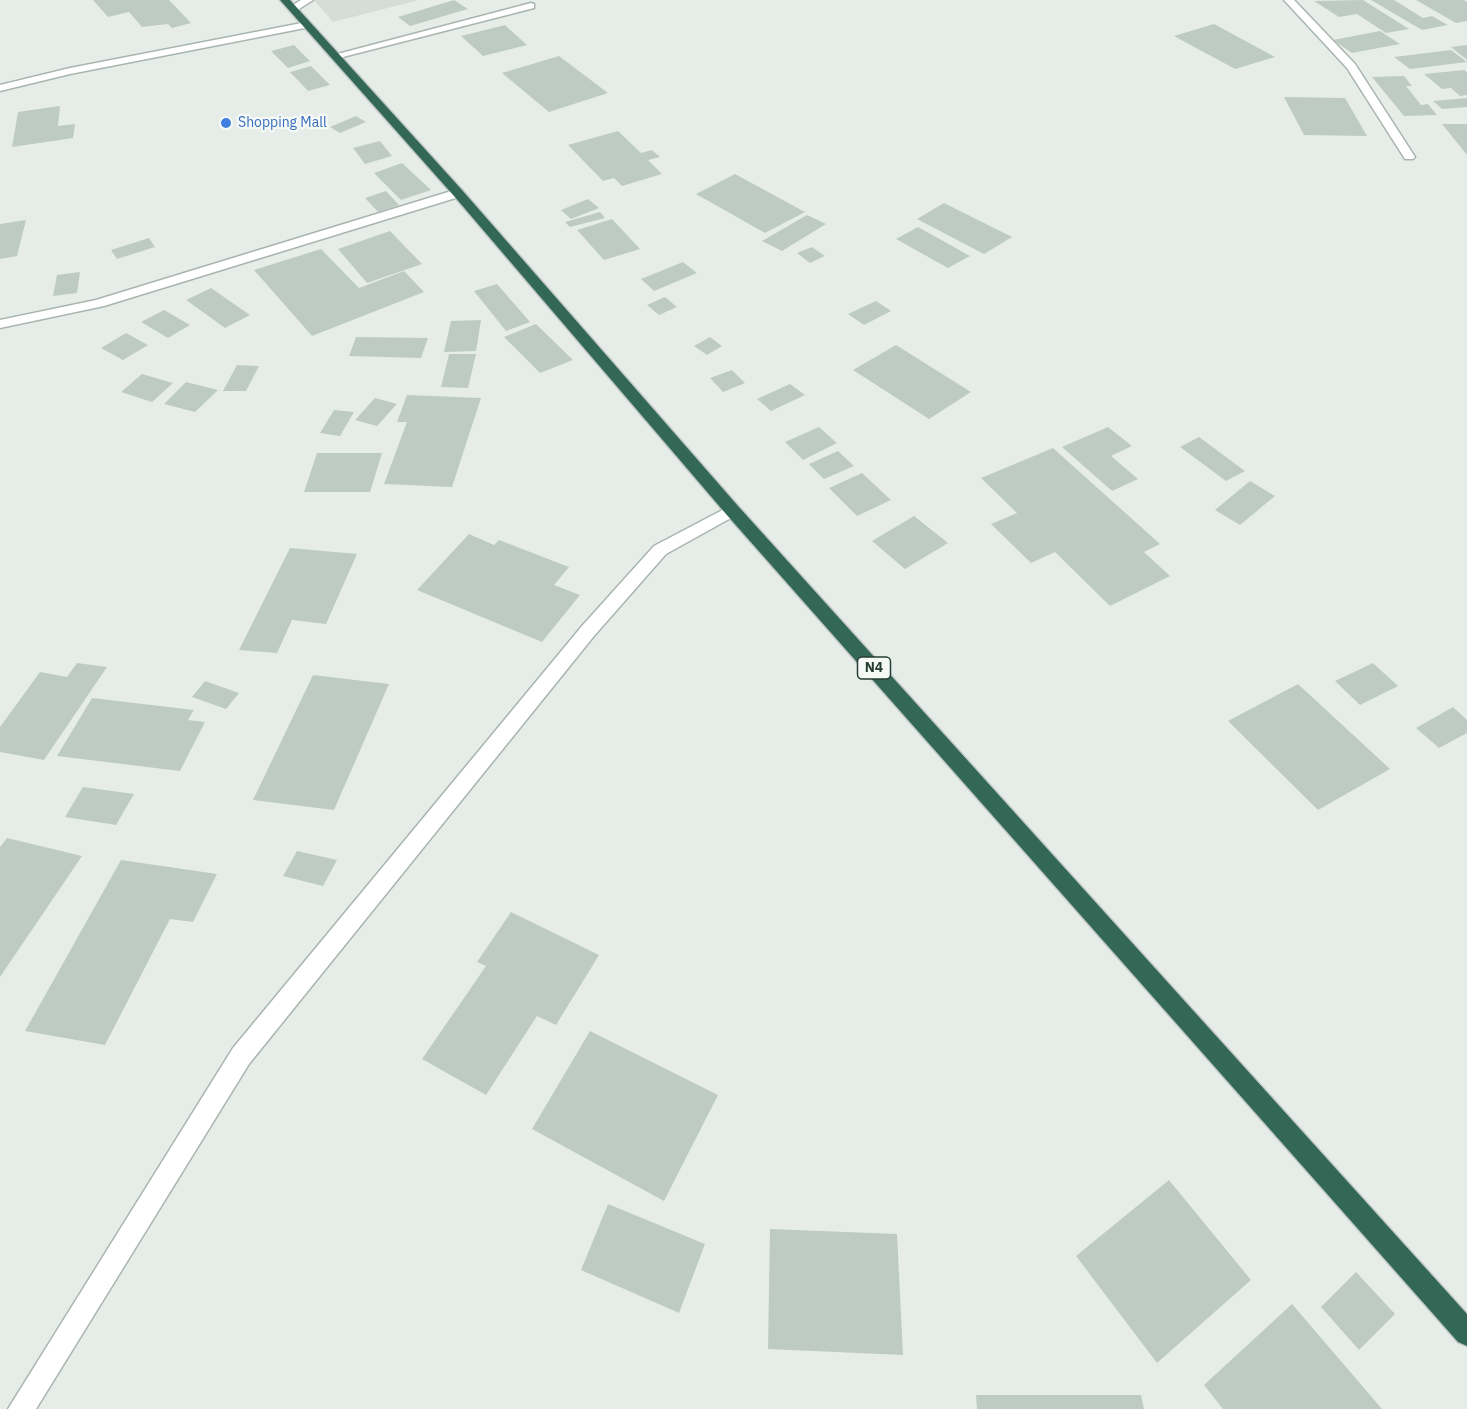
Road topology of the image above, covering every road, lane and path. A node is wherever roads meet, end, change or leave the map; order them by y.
1 (1289, 0) edge
2 (295, 3) edge
3 (531, 6) dead end
4 (307, 24) junction
5 (335, 56) junction
6 (0, 88) edge
7 (1409, 157) dead end
8 (458, 193) junction
9 (0, 324) edge
10 (732, 510) junction
11 (1467, 1333) edge
12 (21, 1409) edge

1 - 7 street
2 - 4 highway, N4
3 - 5 street
4 - 5 highway, N4
4 - 6 street
5 - 8 highway, N4
8 - 9 street
8 - 10 highway, N4
10 - 11 highway, N4
10 - 12 street

